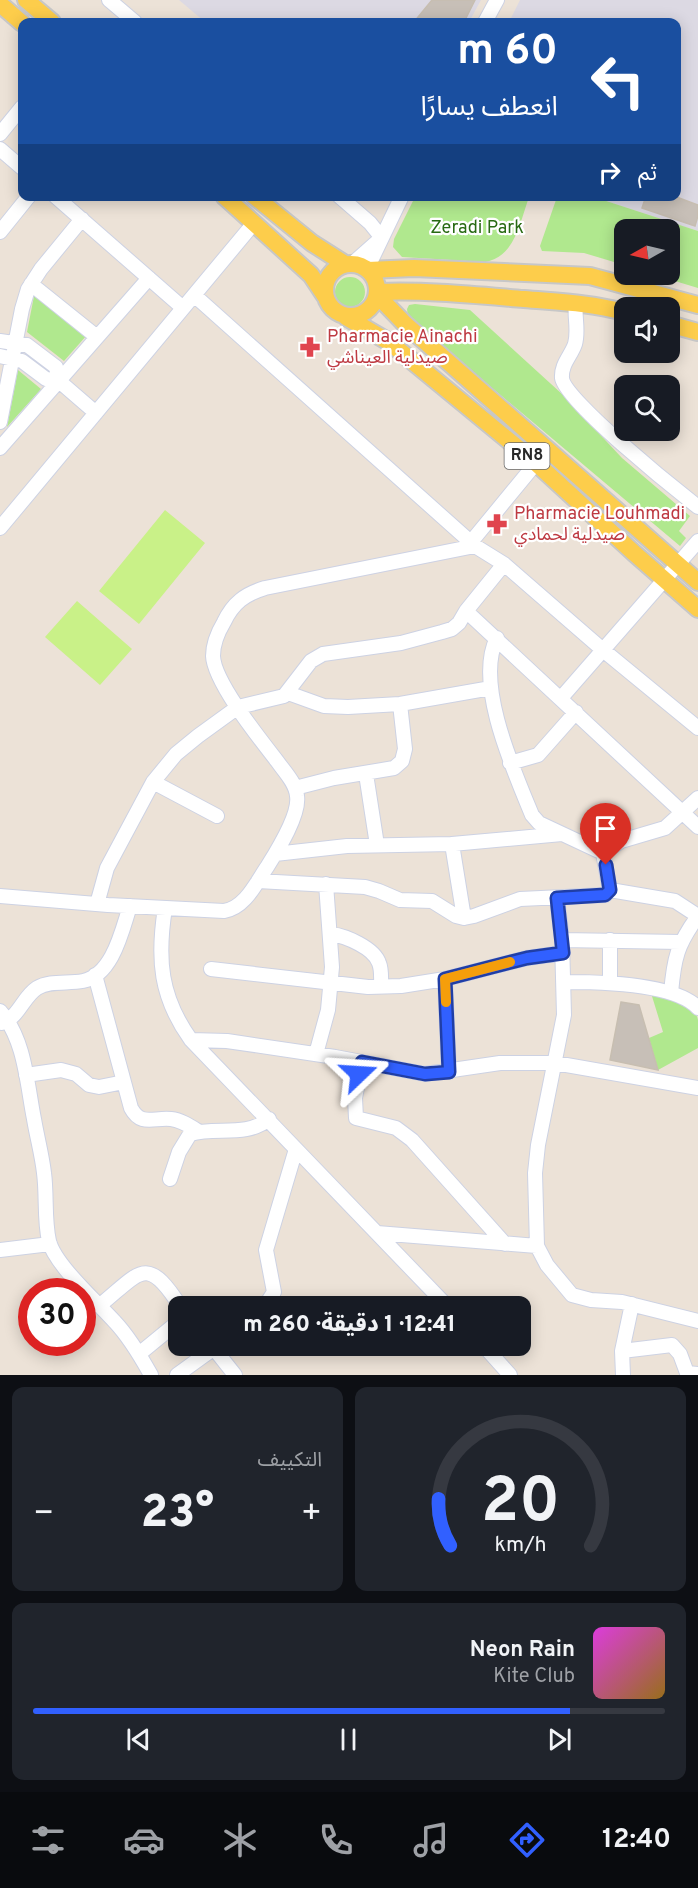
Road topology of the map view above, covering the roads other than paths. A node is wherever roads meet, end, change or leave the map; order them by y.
1 (26, 0) edge
2 (109, 0) edge
3 (497, 0) edge
4 (0, 4) edge
5 (47, 18) edge
6 (130, 18) edge
7 (488, 18) edge
8 (18, 20) edge
9 (18, 112) edge
10 (0, 134) edge
11 (0, 149) edge
12 (18, 165) edge
13 (25, 201) edge
14 (61, 201) edge
15 (230, 201) edge
16 (260, 201) edge
17 (345, 201) edge
18 (400, 201) edge
19 (82, 219) junction
20 (254, 223) junction
21 (0, 232) edge
22 (382, 238) junction
23 (312, 243) junction
24 (296, 259) junction
25 (358, 267) junction
26 (414, 268) junction
27 (493, 273) junction
28 (149, 278) junction
29 (30, 284) junction
30 (415, 291) junction
31 (377, 293) junction
32 (194, 296) junction
33 (325, 296) junction
34 (491, 296) junction
35 (576, 303) junction
36 (698, 305) edge
37 (183, 308) junction
38 (614, 309) edge
39 (346, 317) junction
40 (405, 324) junction
41 (680, 327) edge
42 (698, 332) edge
43 (97, 337) junction
44 (0, 341) edge
45 (389, 342) junction
46 (15, 344) junction
47 (6, 357) edge
48 (59, 381) junction
49 (96, 413) junction
50 (0, 422) edge
51 (0, 448) edge
52 (536, 463) junction
53 (698, 507) edge
54 (0, 528) edge
55 (698, 541) edge
56 (473, 544) junction
57 (504, 564) junction
58 (678, 564) junction
59 (664, 580) junction
60 (698, 582) edge
61 (696, 602) edge
62 (466, 611) junction
63 (497, 638) junction
64 (603, 650) junction
65 (491, 688) junction
66 (288, 693) junction
67 (561, 698) junction
68 (400, 704) junction
69 (238, 707) junction
70 (576, 712) junction
71 (698, 728) edge
72 (510, 762) junction
73 (366, 774) junction
74 (153, 782) junction
75 (295, 788) junction
76 (698, 798) edge
77 (684, 813) junction
78 (216, 816) dead end
79 (698, 827) edge
80 (562, 834) junction
81 (452, 844) junction
82 (377, 846) junction
83 (603, 853) junction
84 (275, 854) junction
85 (258, 881) junction
86 (326, 884) junction
87 (610, 890) junction
88 (0, 896) edge
89 (557, 898) junction
90 (97, 904) junction
91 (130, 906) junction
92 (165, 908) junction
93 (464, 918) junction
94 (331, 934) junction
95 (610, 940) junction
96 (681, 942) junction
97 (562, 947) junction
98 (211, 969) dead end
99 (95, 975) junction
100 (445, 979) junction
101 (565, 982) junction
102 (331, 983) junction
103 (610, 983) junction
104 (381, 987) junction
105 (671, 993) junction
106 (696, 1003) edge
107 (3, 1019) edge
108 (191, 1040) junction
109 (316, 1054) junction
110 (362, 1062) junction
111 (555, 1063) junction
112 (449, 1072) junction
113 (26, 1076) junction
114 (123, 1082) junction
115 (698, 1088) edge
116 (269, 1119) junction
117 (198, 1131) junction
118 (297, 1149) junction
119 (170, 1179) dead end
120 (377, 1233) junction
121 (50, 1244) junction
122 (505, 1244) junction
123 (537, 1246) junction
124 (0, 1250) edge
125 (174, 1296) edge
126 (271, 1296) edge
127 (437, 1296) edge
128 (632, 1304) junction
129 (99, 1306) junction
130 (698, 1321) edge
131 (168, 1330) edge
132 (622, 1351) junction
133 (139, 1354) junction
134 (201, 1356) edge
135 (221, 1356) edge
136 (493, 1356) edge
137 (698, 1374) edge
138 (151, 1375) edge
139 (177, 1375) edge
140 (235, 1375) edge
141 (510, 1375) edge
142 (623, 1375) edge

1 - 5 main road
2 - 6 street
3 - 7 street
4 - 8 main road
9 - 10 street
11 - 12 street
13 - 21 street
14 - 19 street
15 - 20 main road, RN8
16 - 23 main road
17 - 22 street
18 - 22 street
19 - 28 street
19 - 29 street
20 - 24 main road, RN8
20 - 32 street
22 - 25 street
23 - 24 main road
23 - 25 main road
24 - 33 main road, RN8
25 - 26 main road
25 - 31 main road, RN8
25 - 33 main road
26 - 27 main road
26 - 30 main road
27 - 34 main road
27 - 36 main road
28 - 37 street
28 - 43 street
29 - 43 street
29 - 46 street
30 - 31 main road
30 - 34 main road
31 - 39 main road
31 - 40 main road, RN8
32 - 37 street
32 - 56 street
33 - 39 main road, RN8
34 - 35 main road
35 - 38 main road
35 - 53 street
37 - 49 street
39 - 45 main road, RN8
40 - 45 main road
40 - 58 main road, RN8
41 - 42 main road
43 - 48 street
44 - 46 street
45 - 52 main road, RN8
46 - 47 street
46 - 48 street
47 - 48 street
47 - 50 street
48 - 49 street
48 - 51 street
49 - 54 street
52 - 56 street
52 - 59 main road, RN8
55 - 58 street
56 - 57 street
56 - 69 street
57 - 62 street
57 - 64 street
58 - 59 street
58 - 60 main road, RN8
59 - 61 main road, RN8
59 - 64 street
62 - 63 street
62 - 66 street
63 - 65 street
63 - 67 street
64 - 67 street
64 - 71 street
65 - 68 street
65 - 72 street
66 - 68 street
66 - 69 street
67 - 70 street
68 - 73 street
69 - 74 street
69 - 75 street
70 - 72 street
70 - 77 street
72 - 80 street
73 - 75 street
73 - 82 street
74 - 78 street
74 - 90 street
75 - 84 street
76 - 77 street
77 - 79 street
77 - 83 street
80 - 81 street
80 - 83 street
81 - 82 street
81 - 93 street
82 - 84 street
83 - 87 street
84 - 85 street
85 - 86 street
85 - 92 street
86 - 93 street
86 - 94 street
87 - 89 street
87 - 96 street
88 - 90 street
89 - 93 street
89 - 97 street
90 - 91 street
91 - 92 street
91 - 99 street
92 - 108 street
94 - 102 street
94 - 104 street
95 - 96 street
95 - 97 street
95 - 103 street
96 - 105 street
97 - 100 street
97 - 101 street
98 - 102 street
99 - 107 street
99 - 114 street
100 - 104 street
100 - 112 street
101 - 103 street
101 - 111 street
102 - 104 street
102 - 109 street
103 - 105 street
105 - 106 street
107 - 113 street
108 - 109 street
108 - 116 street
109 - 110 street
110 - 112 street
110 - 122 street
111 - 112 street
111 - 115 street
111 - 123 street
113 - 114 street
113 - 121 street
114 - 117 street
116 - 117 street
116 - 118 street
117 - 119 street
118 - 120 street
118 - 126 street
120 - 122 street
120 - 127 street
121 - 124 street
121 - 129 street
122 - 123 street
123 - 128 street
125 - 129 street
128 - 130 street
128 - 132 street
129 - 133 street
131 - 133 street
132 - 137 street
132 - 142 street
133 - 138 street
134 - 139 street
135 - 140 street
136 - 141 street

